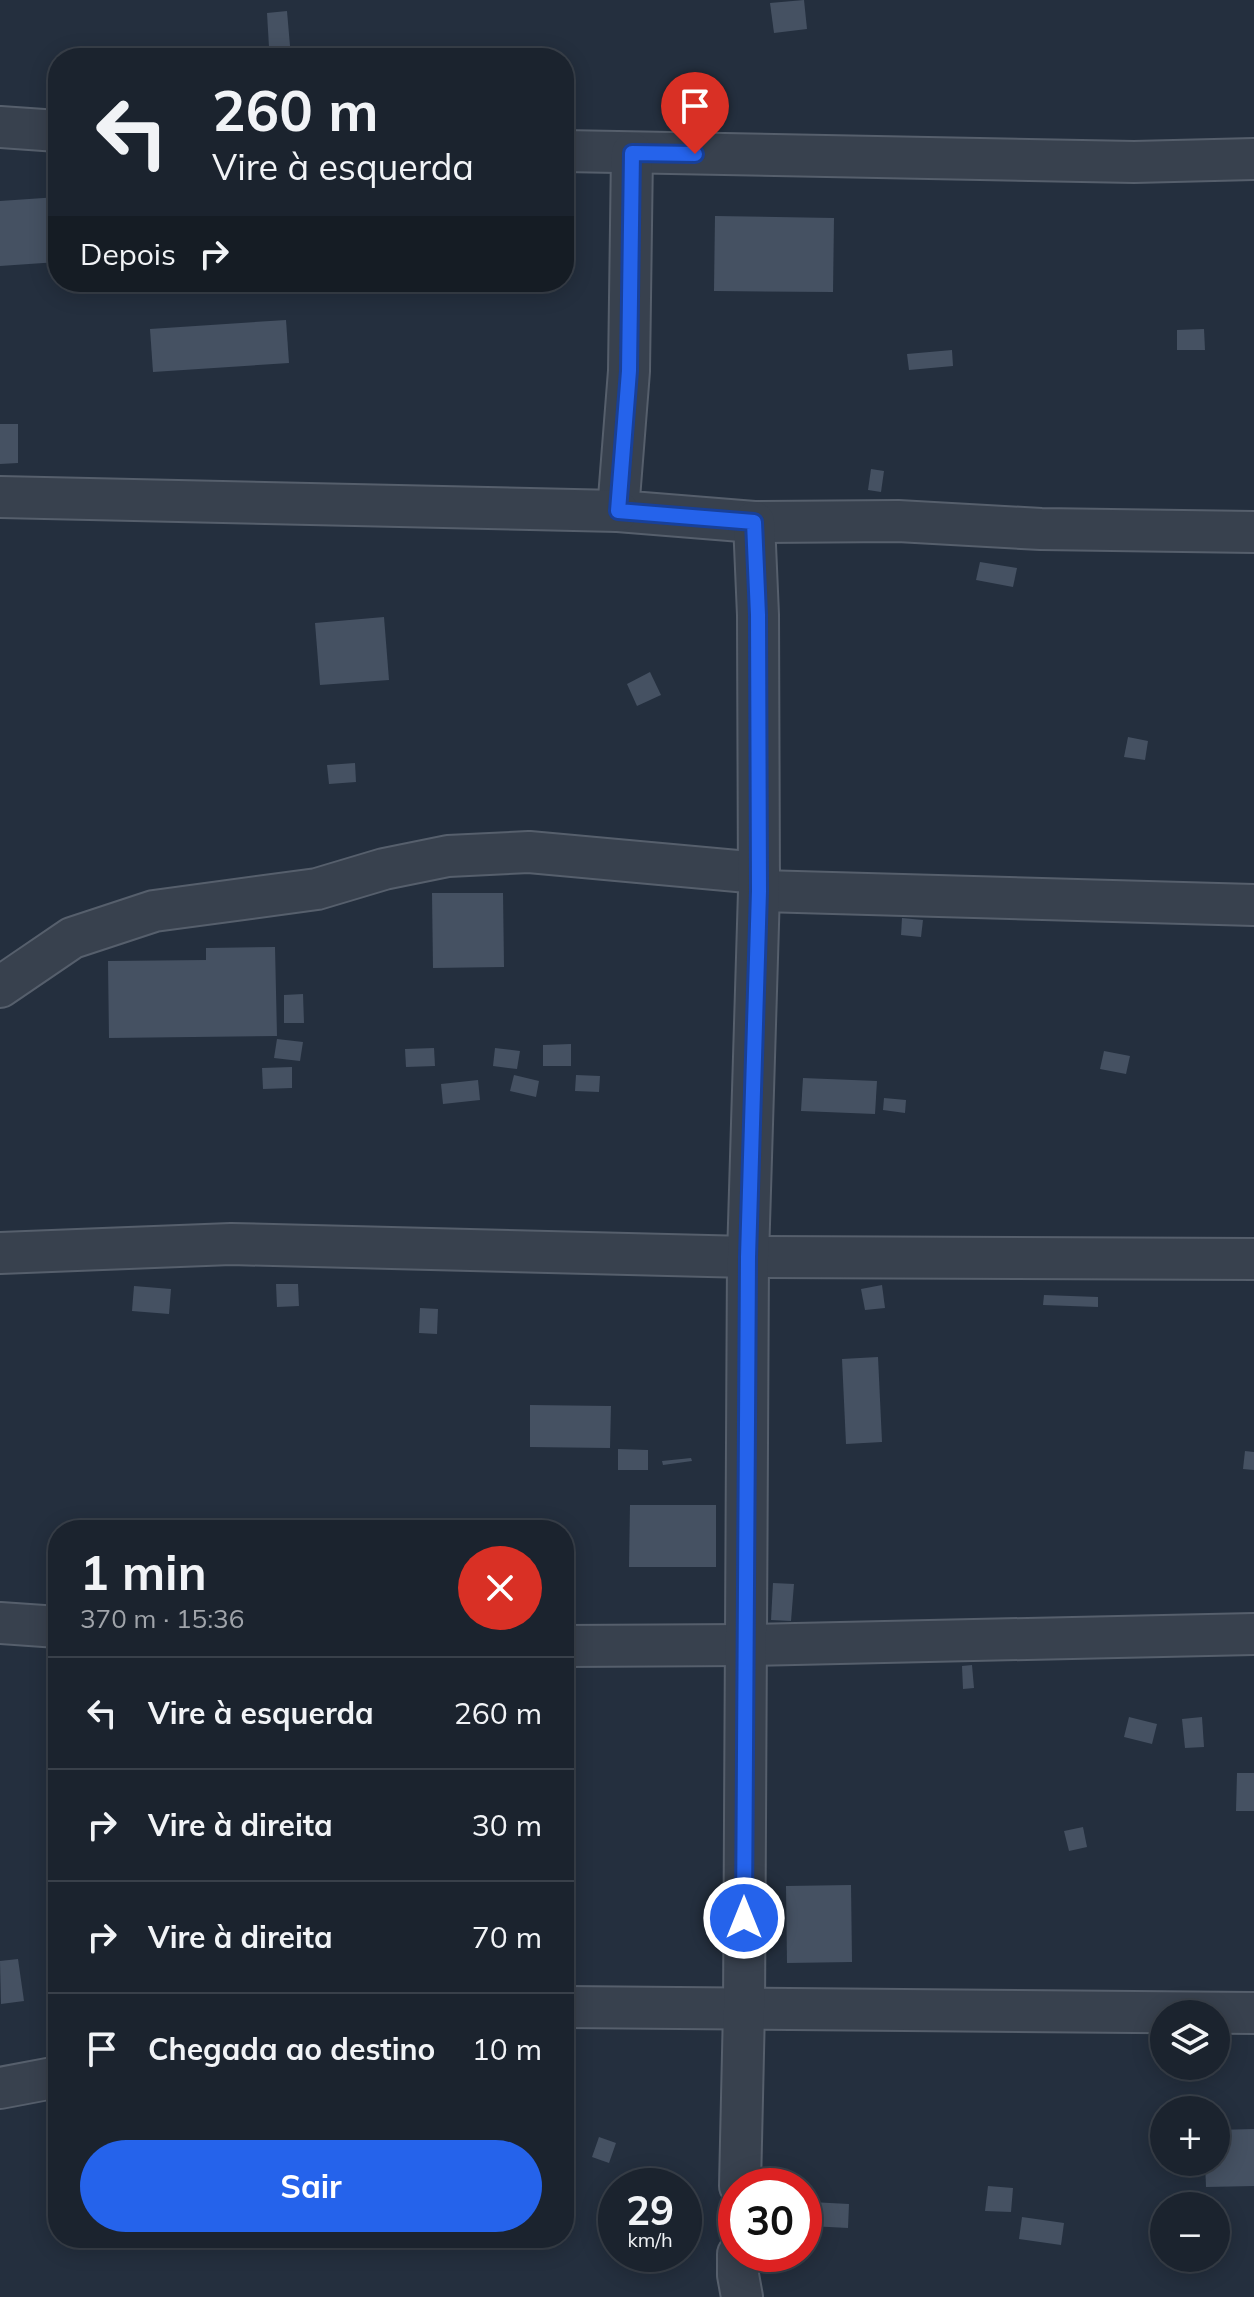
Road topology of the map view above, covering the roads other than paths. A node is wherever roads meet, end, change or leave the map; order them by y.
1 (0, 127) edge
2 (48, 130) edge
3 (574, 151) edge
4 (632, 153) junction
5 (1254, 159) edge
6 (0, 497) edge
7 (618, 511) junction
8 (754, 522) junction
9 (1254, 532) edge
10 (759, 882) junction
11 (1254, 905) edge
12 (0, 987) edge
13 (0, 1253) edge
14 (748, 1257) junction
15 (1254, 1259) edge
16 (0, 1623) edge
17 (48, 1626) edge
18 (1254, 1634) edge
19 (745, 1645) junction
20 (574, 1646) edge
21 (574, 2007) edge
22 (744, 2009) junction
23 (1254, 2013) edge
24 (48, 2079) edge
25 (0, 2088) edge
26 (740, 2168) edge
27 (738, 2272) edge
28 (742, 2297) edge

1 - 2 street
3 - 4 street
4 - 5 street
4 - 7 street
6 - 7 street
7 - 8 street
8 - 9 street
8 - 10 street
10 - 11 street
10 - 12 street
10 - 14 street
13 - 14 street
14 - 15 street
14 - 19 street
16 - 17 street
18 - 19 street
19 - 20 street
19 - 22 street
21 - 22 street
22 - 23 street
22 - 26 street
24 - 25 street
27 - 28 street

